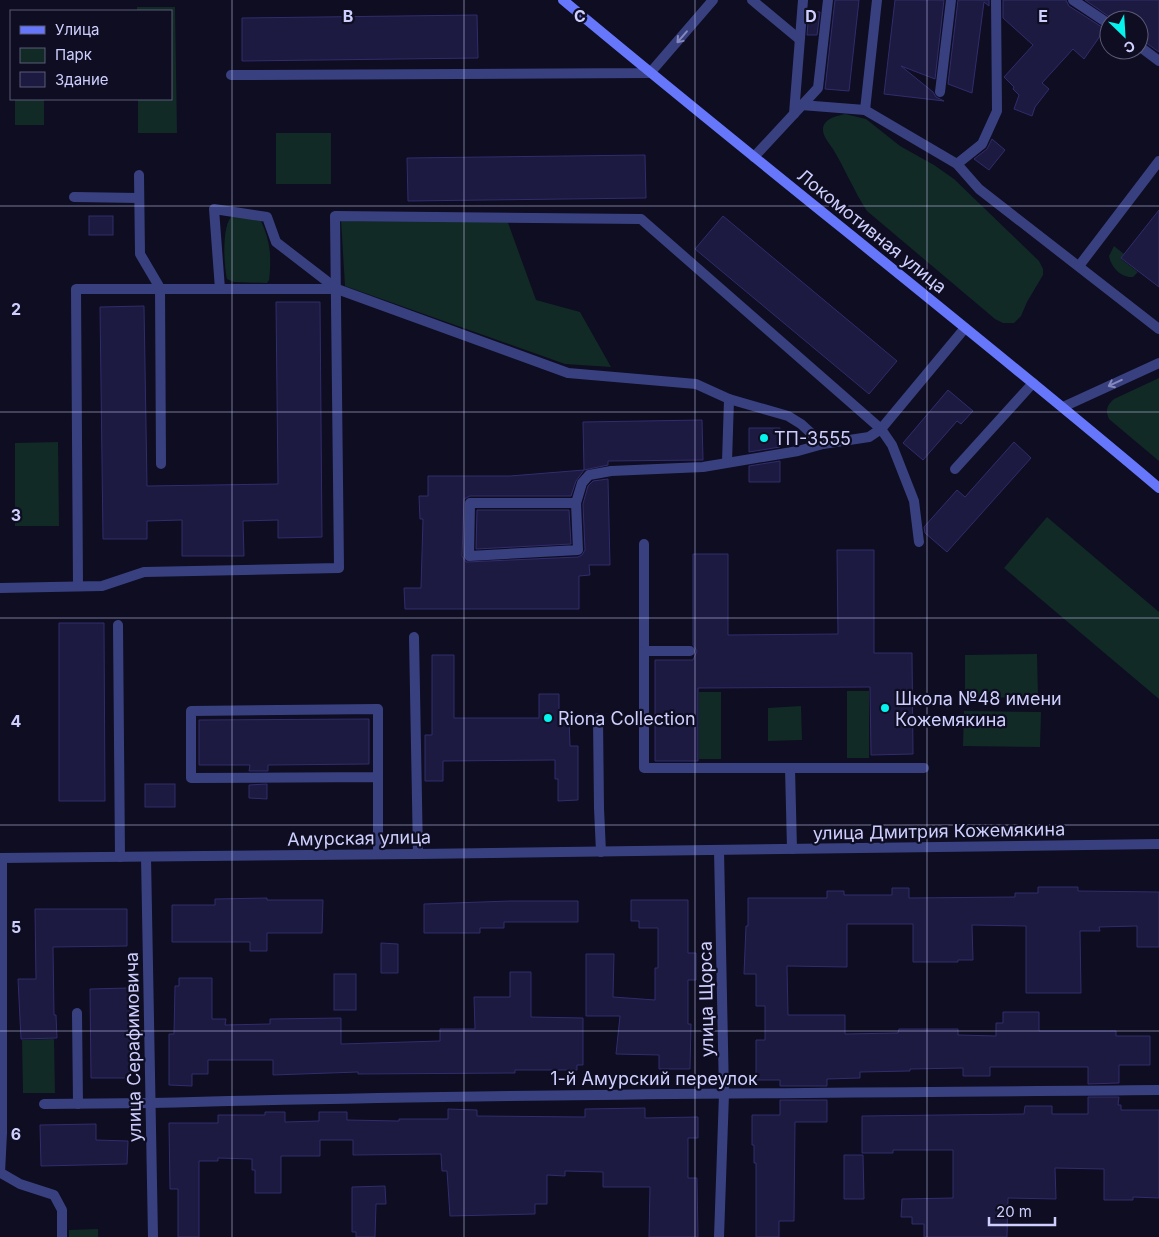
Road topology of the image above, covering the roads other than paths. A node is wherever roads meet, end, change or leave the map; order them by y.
1 (563, 0) edge
2 (713, 0) edge
3 (752, 0) edge
4 (803, 0) edge
5 (828, 0) edge
6 (876, 0) edge
7 (951, 0) edge
8 (996, 0) edge
9 (1073, 0) edge
10 (1099, 17) edge
11 (799, 39) junction
12 (650, 73) junction
13 (231, 75) dead end
14 (940, 92) dead end
15 (801, 106) junction
16 (864, 110) junction
17 (794, 114) junction
18 (754, 156) junction
19 (1159, 161) edge
20 (957, 164) junction
21 (139, 175) dead end
22 (74, 197) dead end
23 (139, 198) junction
24 (1079, 266) junction
25 (160, 288) junction
26 (220, 289) junction
27 (337, 289) junction
28 (965, 328) junction
29 (1159, 329) edge
30 (1159, 363) edge
31 (1033, 383) junction
32 (729, 399) junction
33 (1063, 407) junction
34 (881, 429) junction
35 (823, 444) junction
36 (727, 462) junction
37 (161, 464) dead end
38 (955, 470) dead end
39 (1159, 488) edge
40 (576, 503) junction
41 (919, 542) dead end
42 (644, 544) dead end
43 (78, 586) junction
44 (0, 588) edge
45 (118, 625) dead end
46 (414, 637) dead end
47 (644, 651) junction
48 (690, 651) dead end
49 (598, 718) dead end
50 (790, 768) junction
51 (924, 768) dead end
52 (378, 777) junction
53 (1159, 844) edge
54 (792, 849) junction
55 (718, 850) junction
56 (601, 852) junction
57 (378, 854) junction
58 (418, 854) junction
59 (146, 856) junction
60 (120, 857) junction
61 (1, 858) edge
62 (77, 1013) dead end
63 (1159, 1090) edge
64 (724, 1094) junction
65 (150, 1103) junction
66 (44, 1104) dead end
67 (78, 1104) junction
68 (0, 1172) edge
69 (62, 1237) edge
70 (153, 1237) edge
71 (719, 1237) edge

1 - 12 main road, Локомотивная улица
2 -> 12 street
3 - 11 street
4 - 11 street
5 - 15 street
6 - 16 street
7 - 14 street
8 - 20 street
9 - 10 street
11 - 17 street
12 - 13 street
12 - 18 main road, Локомотивная улица
15 - 16 street
15 - 17 street
16 - 20 street
17 - 18 street
18 - 28 main road, Локомотивная улица
19 - 24 street
20 - 24 street
21 - 23 street
22 - 23 street
23 - 25 street
24 - 29 street
25 - 26 street
25 - 37 street
25 - 43 street
26 - 27 street
26 - 27 street
27 - 32 street
27 - 34 street
27 - 43 street
28 - 31 main road, Локомотивная улица
28 - 34 street
30 -> 33 street
31 - 33 main road, Локомотивная улица
31 - 38 street
32 - 35 street
32 - 36 street
33 - 39 main road, Локомотивная улица
34 - 35 street
34 - 41 street
35 - 36 street
36 - 40 street
40 - 40 street
42 - 47 street
43 - 44 street
45 - 60 street
46 - 58 street
47 - 48 street
47 - 50 street
49 - 56 street
50 - 51 street
50 - 54 street
52 - 52 street
52 - 57 street
53 - 54 street, улица Дмитрия Кожемякина
54 - 55 street, улица Дмитрия Кожемякина
55 - 56 street, Амурская улица
55 - 64 street, улица Щорса
56 - 58 street, Амурская улица
57 - 58 street, Амурская улица
57 - 59 street, Амурская улица
59 - 60 street, Амурская улица
59 - 65 street, улица Серафимовича
60 - 61 street, Амурская улица
61 - 68 street
62 - 67 street
63 - 64 street, 1-й Амурский переулок
64 - 65 street, 1-й Амурский переулок
64 - 71 street, улица Щорса
65 - 67 street, 1-й Амурский переулок
65 - 70 street, улица Серафимовича
66 - 67 street, 1-й Амурский переулок
68 - 69 street

